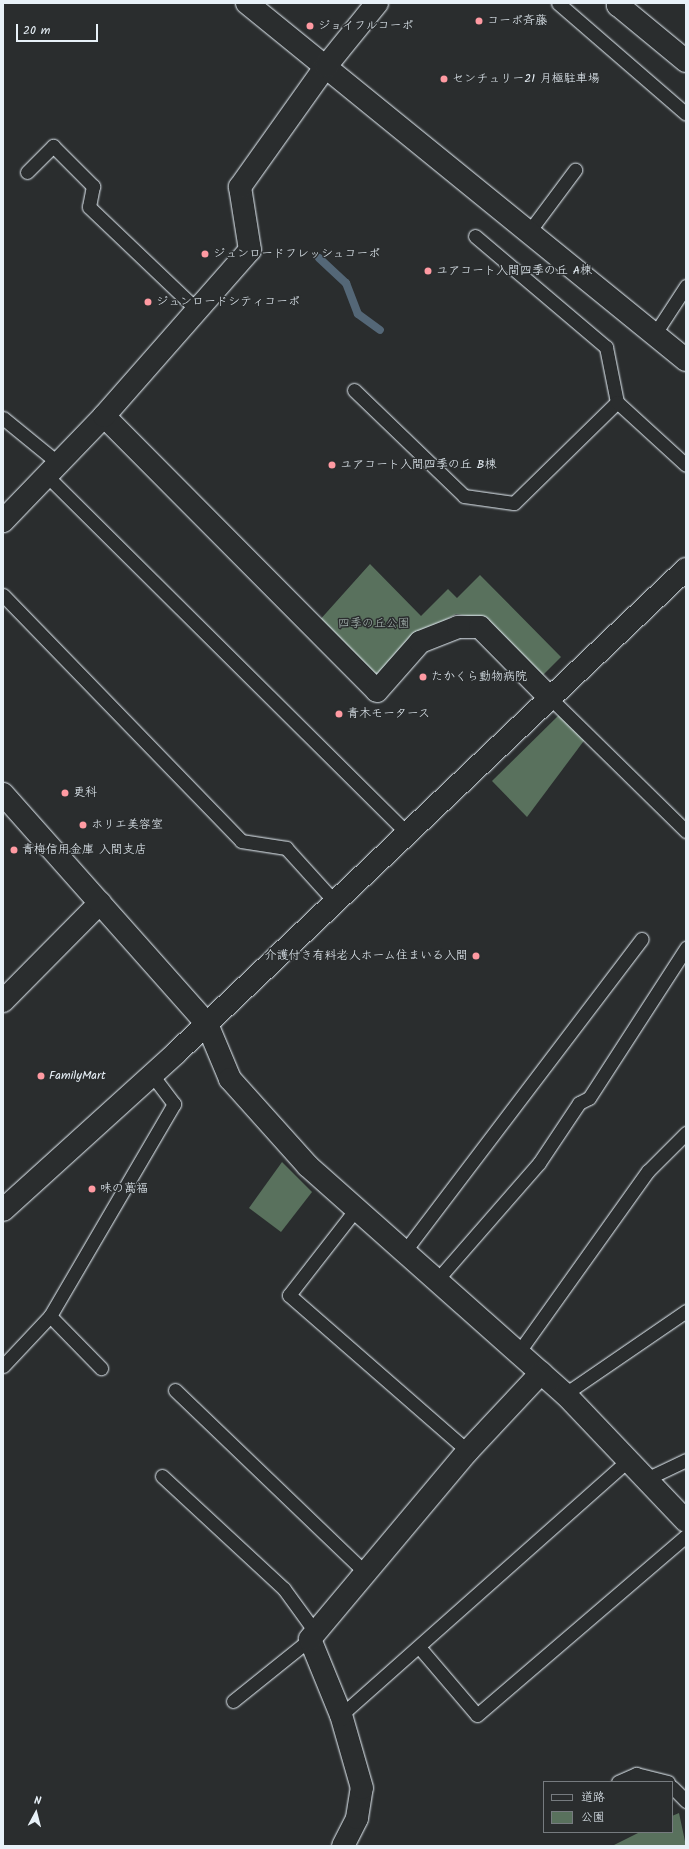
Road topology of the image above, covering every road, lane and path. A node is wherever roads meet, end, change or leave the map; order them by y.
1 (247, 3) edge
2 (378, 3) edge
3 (558, 3) edge
4 (620, 3) edge
5 (686, 61) edge
6 (326, 66) junction
7 (686, 114) edge
8 (575, 170) dead end
9 (27, 172) dead end
10 (528, 233) junction
11 (475, 236) dead end
12 (686, 286) edge
13 (197, 310) junction
14 (656, 332) junction
15 (686, 360) edge
16 (354, 390) dead end
17 (617, 402) junction
18 (104, 416) junction
19 (3, 418) edge
20 (686, 465) edge
21 (51, 468) junction
22 (3, 520) edge
23 (686, 569) edge
24 (3, 595) edge
25 (549, 696) junction
26 (3, 794) edge
27 (686, 831) edge
28 (407, 833) junction
29 (335, 902) junction
30 (100, 903) junction
31 (642, 939) dead end
32 (686, 948) edge
33 (3, 1001) edge
34 (207, 1024) junction
35 (152, 1075) junction
36 (686, 1133) edge
37 (5, 1204) edge
38 (356, 1209) junction
39 (404, 1252) junction
40 (436, 1281) junction
41 (686, 1311) edge
42 (50, 1316) junction
43 (518, 1353) junction
44 (3, 1366) edge
45 (101, 1368) dead end
46 (541, 1373) junction
47 (175, 1390) dead end
48 (565, 1394) junction
49 (468, 1451) junction
50 (628, 1460) junction
51 (686, 1460) edge
52 (162, 1476) dead end
53 (646, 1479) junction
54 (686, 1521) edge
55 (686, 1536) edge
56 (364, 1571) junction
57 (313, 1636) junction
58 (419, 1648) junction
59 (233, 1701) dead end
60 (341, 1714) junction
61 (620, 1781) edge
62 (664, 1781) edge
63 (673, 1788) edge
64 (686, 1801) edge
65 (343, 1846) edge

1 - 6 street
2 - 6 street
3 - 7 lane
4 - 5 street
6 - 10 street
6 - 13 street
8 - 10 lane
9 - 13 lane
10 - 14 street
11 - 17 lane
12 - 14 lane
13 - 18 street
14 - 15 street
16 - 17 lane
17 - 20 lane
18 - 21 street
18 - 25 street
19 - 21 lane
21 - 22 street
21 - 28 lane
23 - 25 street
24 - 29 lane
25 - 27 lane
25 - 28 street
26 - 30 street
28 - 29 street
29 - 34 street
30 - 33 street
30 - 34 street
31 - 39 lane
32 - 40 lane
34 - 35 street
34 - 38 street
35 - 37 street
35 - 42 lane
36 - 43 lane
38 - 39 street
38 - 49 lane
39 - 40 street
40 - 43 street
41 - 48 lane
42 - 44 lane
42 - 45 lane
43 - 46 street
46 - 48 street
46 - 49 street
47 - 56 lane
48 - 50 street
49 - 56 street
50 - 53 street
50 - 58 lane
51 - 53 lane
52 - 57 lane
53 - 54 street
55 - 58 lane
56 - 57 street
57 - 59 lane
57 - 60 street
58 - 60 lane
60 - 65 street
61 - 62 lane
63 - 64 lane

